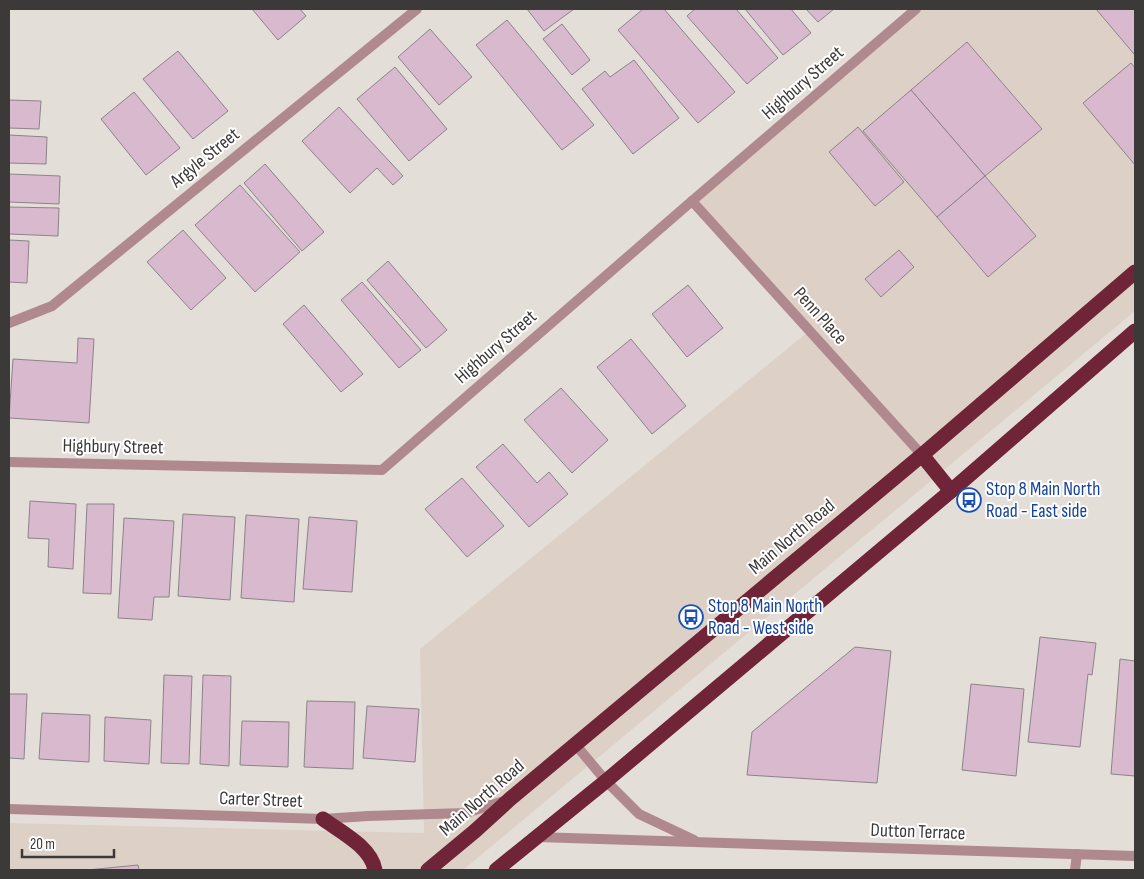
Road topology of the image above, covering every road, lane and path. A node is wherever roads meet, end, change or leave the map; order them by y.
1 (417, 9) edge
2 (916, 9) edge
3 (692, 201) junction
4 (1135, 272) edge
5 (9, 323) edge
6 (1135, 331) edge
7 (922, 455) junction
8 (9, 462) edge
9 (951, 491) junction
10 (576, 744) junction
11 (606, 781) junction
12 (510, 798) junction
13 (9, 810) edge
14 (323, 819) junction
15 (537, 838) junction
16 (700, 843) junction
17 (1077, 854) junction
18 (1135, 856) edge
19 (376, 870) edge
20 (428, 870) edge
21 (496, 870) edge
22 (1075, 870) edge

1 - 5 street, Argyle Street
2 - 3 street, Highbury Street
3 - 7 street, Penn Place
3 - 8 street, Highbury Street
4 - 7 highway, Main North Road
6 - 9 highway
7 - 9 highway
7 - 10 highway, Main North Road
9 - 11 highway
10 - 11 street, Dutton Terrace
10 - 12 highway, Main North Road
11 - 15 highway
11 - 16 street, Dutton Terrace
12 - 14 street, Carter Street
12 - 20 highway, Main North Road
13 - 14 street, Carter Street
14 - 19 highway
15 - 16 street, Dutton Terrace
15 - 21 highway
16 - 17 street, Dutton Terrace
17 - 18 street, Dutton Terrace
17 - 22 street

